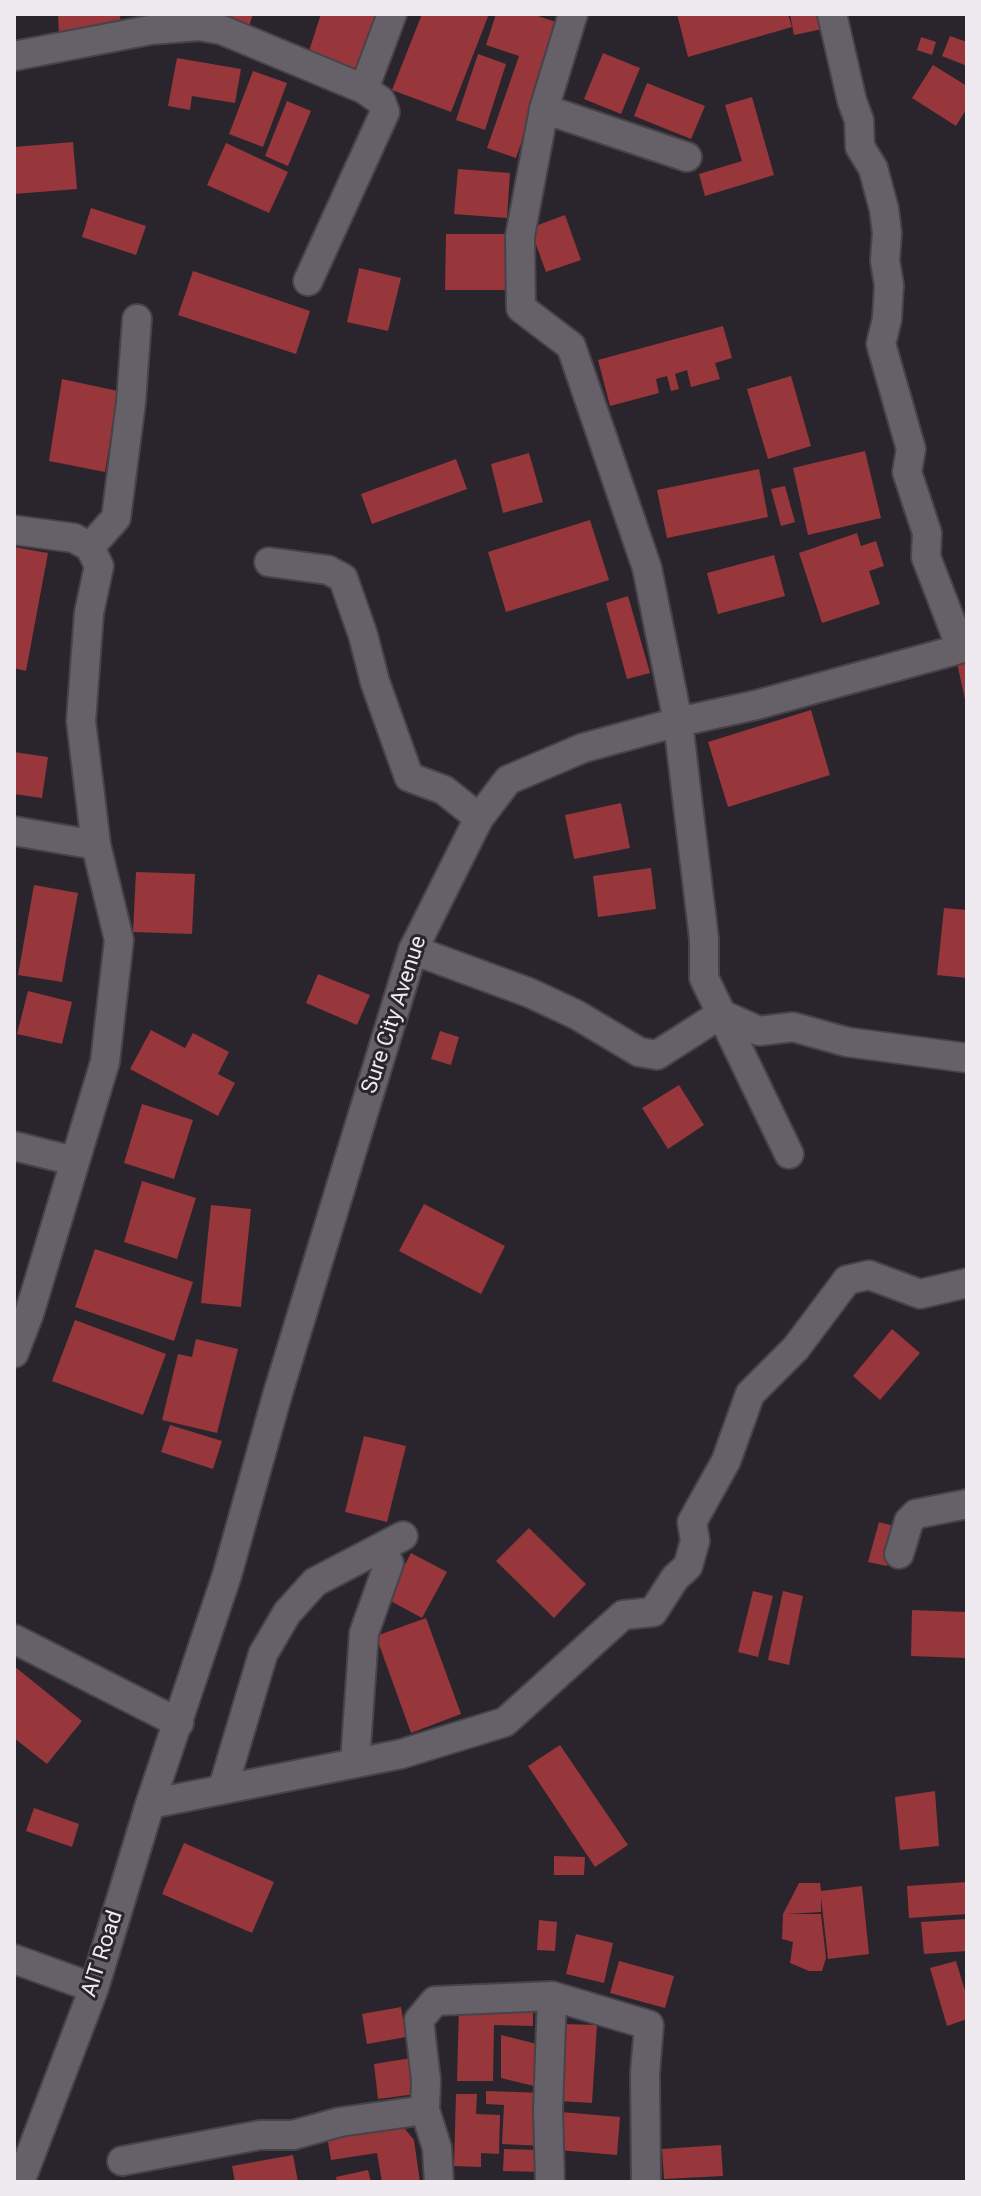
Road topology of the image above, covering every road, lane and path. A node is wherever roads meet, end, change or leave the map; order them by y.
1 (392, 14) edge
2 (573, 14) edge
3 (832, 14) edge
4 (14, 56) edge
5 (364, 89) junction
6 (544, 109) junction
7 (687, 157) dead end
8 (308, 281) dead end
9 (137, 319) dead end
10 (14, 530) edge
11 (90, 547) junction
12 (269, 562) dead end
13 (964, 648) edge
14 (678, 722) junction
15 (479, 818) junction
16 (14, 831) edge
17 (96, 845) junction
18 (413, 950) junction
19 (721, 1014) junction
20 (967, 1058) edge
21 (14, 1146) edge
22 (789, 1154) dead end
23 (74, 1161) junction
24 (967, 1283) edge
25 (14, 1353) edge
26 (967, 1504) edge
27 (403, 1536) dead end
28 (899, 1554) dead end
29 (389, 1563) dead end
30 (14, 1639) edge
31 (179, 1723) junction
32 (355, 1762) junction
33 (223, 1788) junction
34 (150, 1804) junction
35 (14, 1959) edge
36 (94, 1988) junction
37 (552, 1996) junction
38 (425, 2110) junction
39 (122, 2161) dead end
40 (20, 2182) edge
41 (439, 2182) edge
42 (550, 2182) edge
43 (646, 2182) edge

1 - 5 street
2 - 6 street
3 - 13 street
4 - 5 street
5 - 8 street
6 - 7 street
6 - 14 street
9 - 11 street
10 - 11 street
11 - 17 street
12 - 15 street
13 - 14 street, Sure City Avenue
14 - 15 street, Sure City Avenue
14 - 19 street
15 - 18 street, Sure City Avenue
16 - 17 street
17 - 23 street
18 - 19 street
18 - 31 street, Sure City Avenue
19 - 20 street
19 - 22 street
21 - 23 street
23 - 25 street
24 - 32 street
26 - 28 street
27 - 33 street
29 - 32 street
30 - 31 street
31 - 34 street, AIT Road
32 - 33 street
33 - 34 street
34 - 36 street, AIT Road
35 - 36 street
36 - 40 street, AIT Road
37 - 38 street
37 - 42 street
37 - 43 street
38 - 39 street
38 - 41 street

